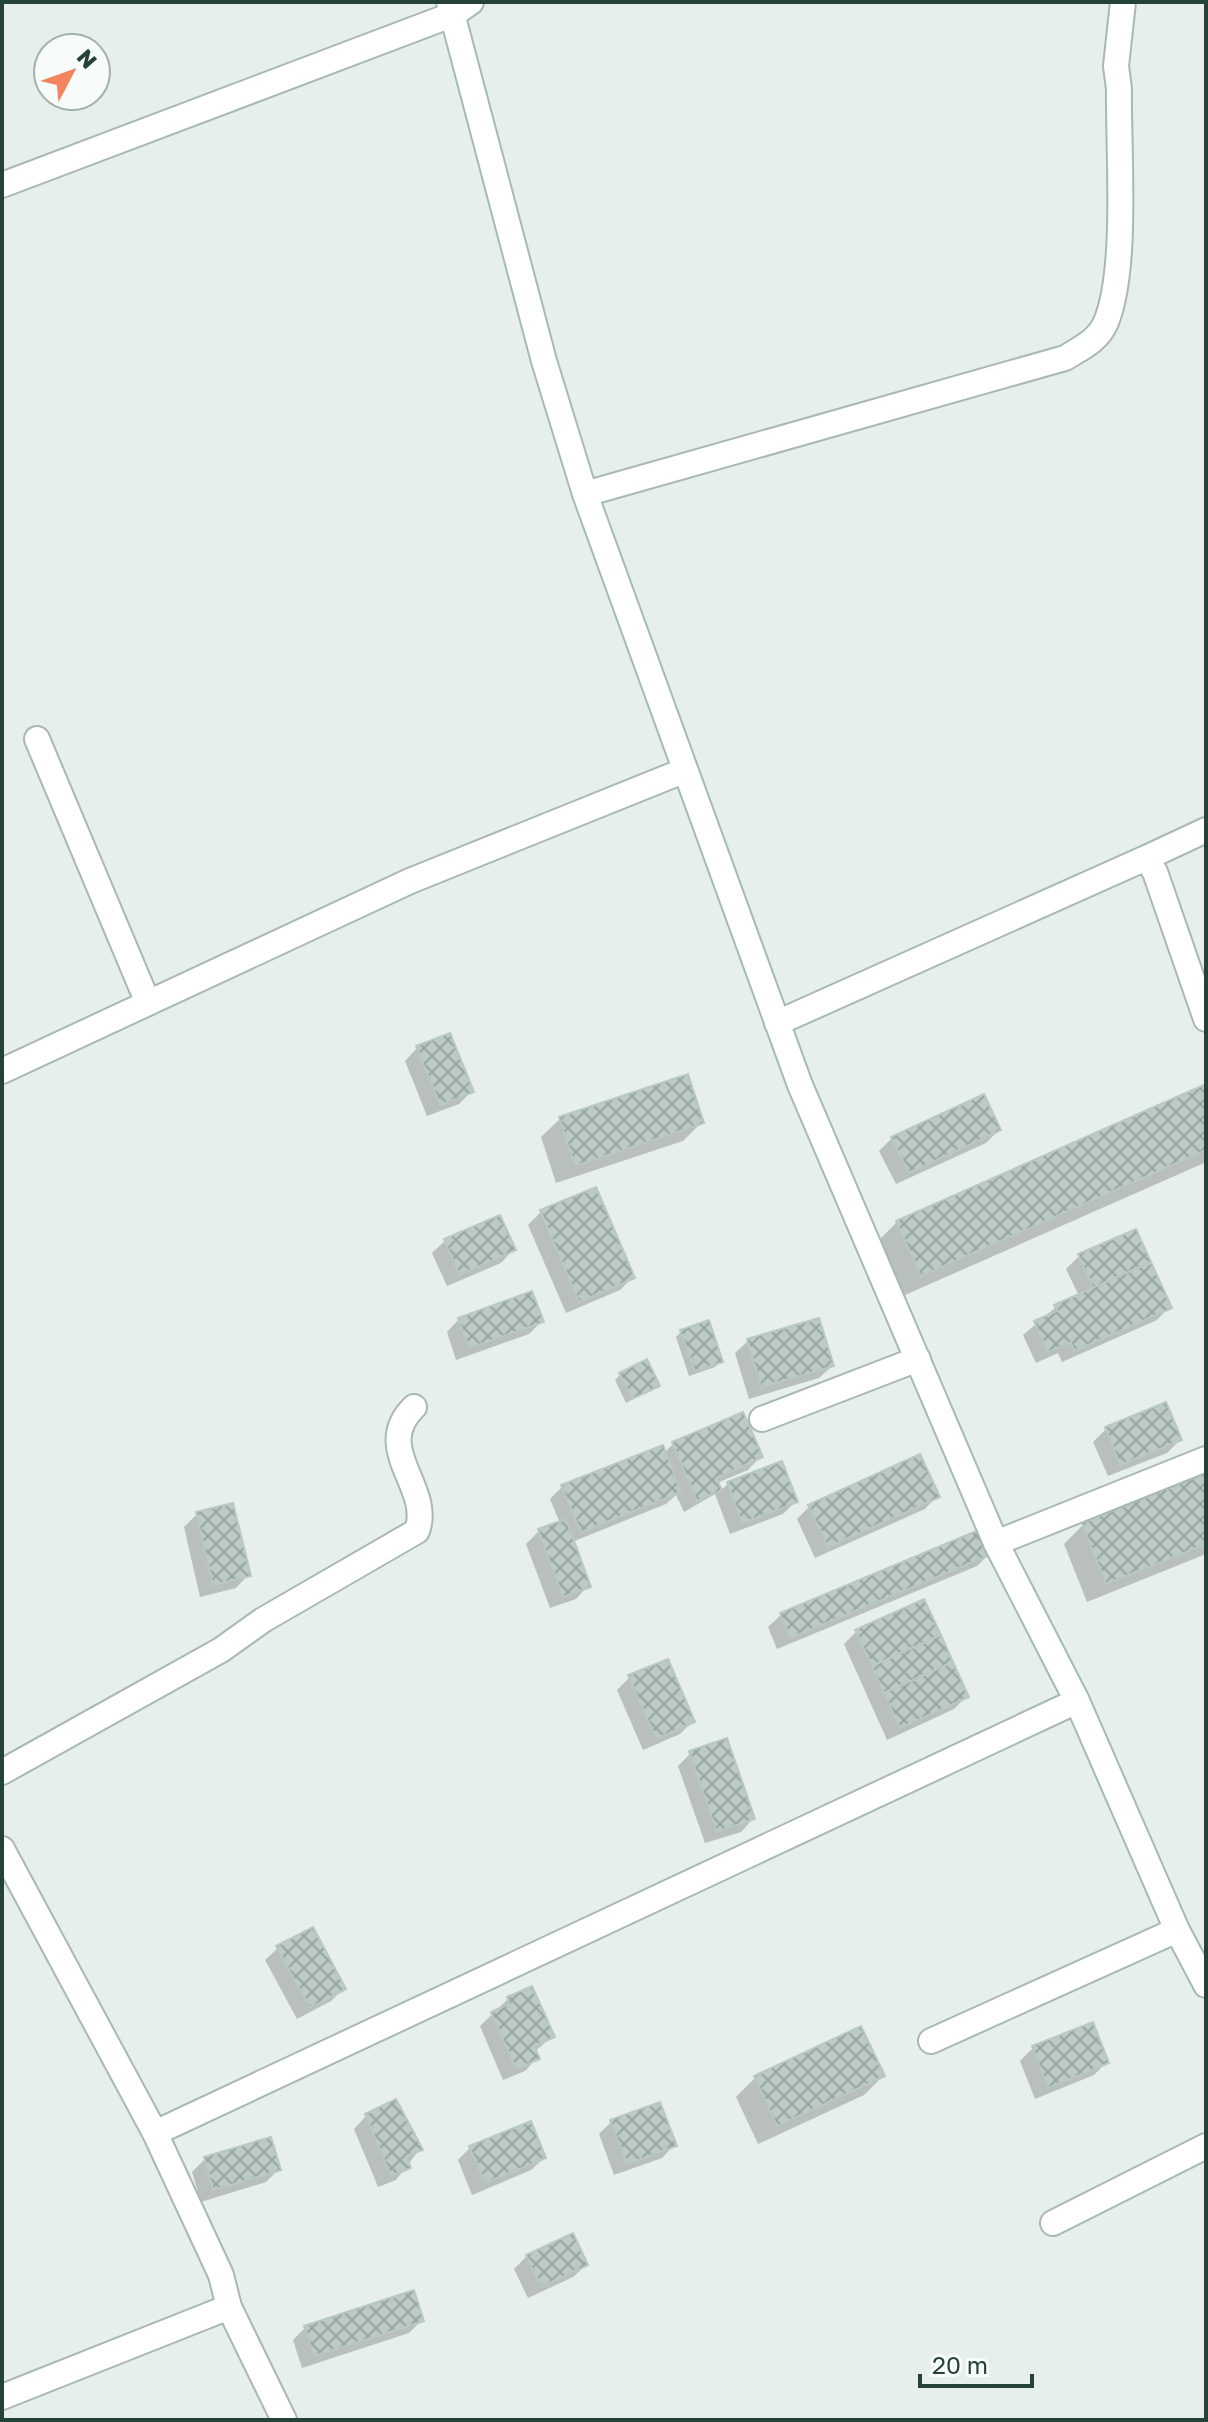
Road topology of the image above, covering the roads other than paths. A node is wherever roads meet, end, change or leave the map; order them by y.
1 (1123, 2) edge
2 (458, 6) edge
3 (2, 185) edge
4 (585, 494) junction
5 (37, 739) dead end
6 (683, 771) junction
7 (1206, 830) edge
8 (1146, 858) junction
9 (148, 1003) junction
10 (1206, 1019) edge
11 (777, 1023) junction
12 (2, 1071) edge
13 (918, 1359) junction
14 (414, 1407) dead end
15 (762, 1419) dead end
16 (1206, 1459) edge
17 (996, 1543) junction
18 (1077, 1701) junction
19 (2, 1772) edge
20 (2, 1849) edge
21 (1177, 1930) junction
22 (1206, 1985) edge
23 (931, 2041) dead end
24 (155, 2133) junction
25 (1206, 2146) edge
26 (1053, 2223) dead end
27 (229, 2307) junction
28 (2, 2397) edge
29 (284, 2420) edge

1 - 4 street
2 - 3 street
2 - 4 street
4 - 6 street
5 - 9 street
6 - 9 street
6 - 11 street
7 - 8 street
8 - 10 street
8 - 11 street
9 - 12 street
11 - 13 street
13 - 15 street
13 - 17 street
14 - 19 street
16 - 17 street
17 - 18 street
18 - 21 street
18 - 24 street
20 - 24 street
21 - 22 street
21 - 23 street
24 - 27 street
25 - 26 street
27 - 28 street
27 - 29 street

